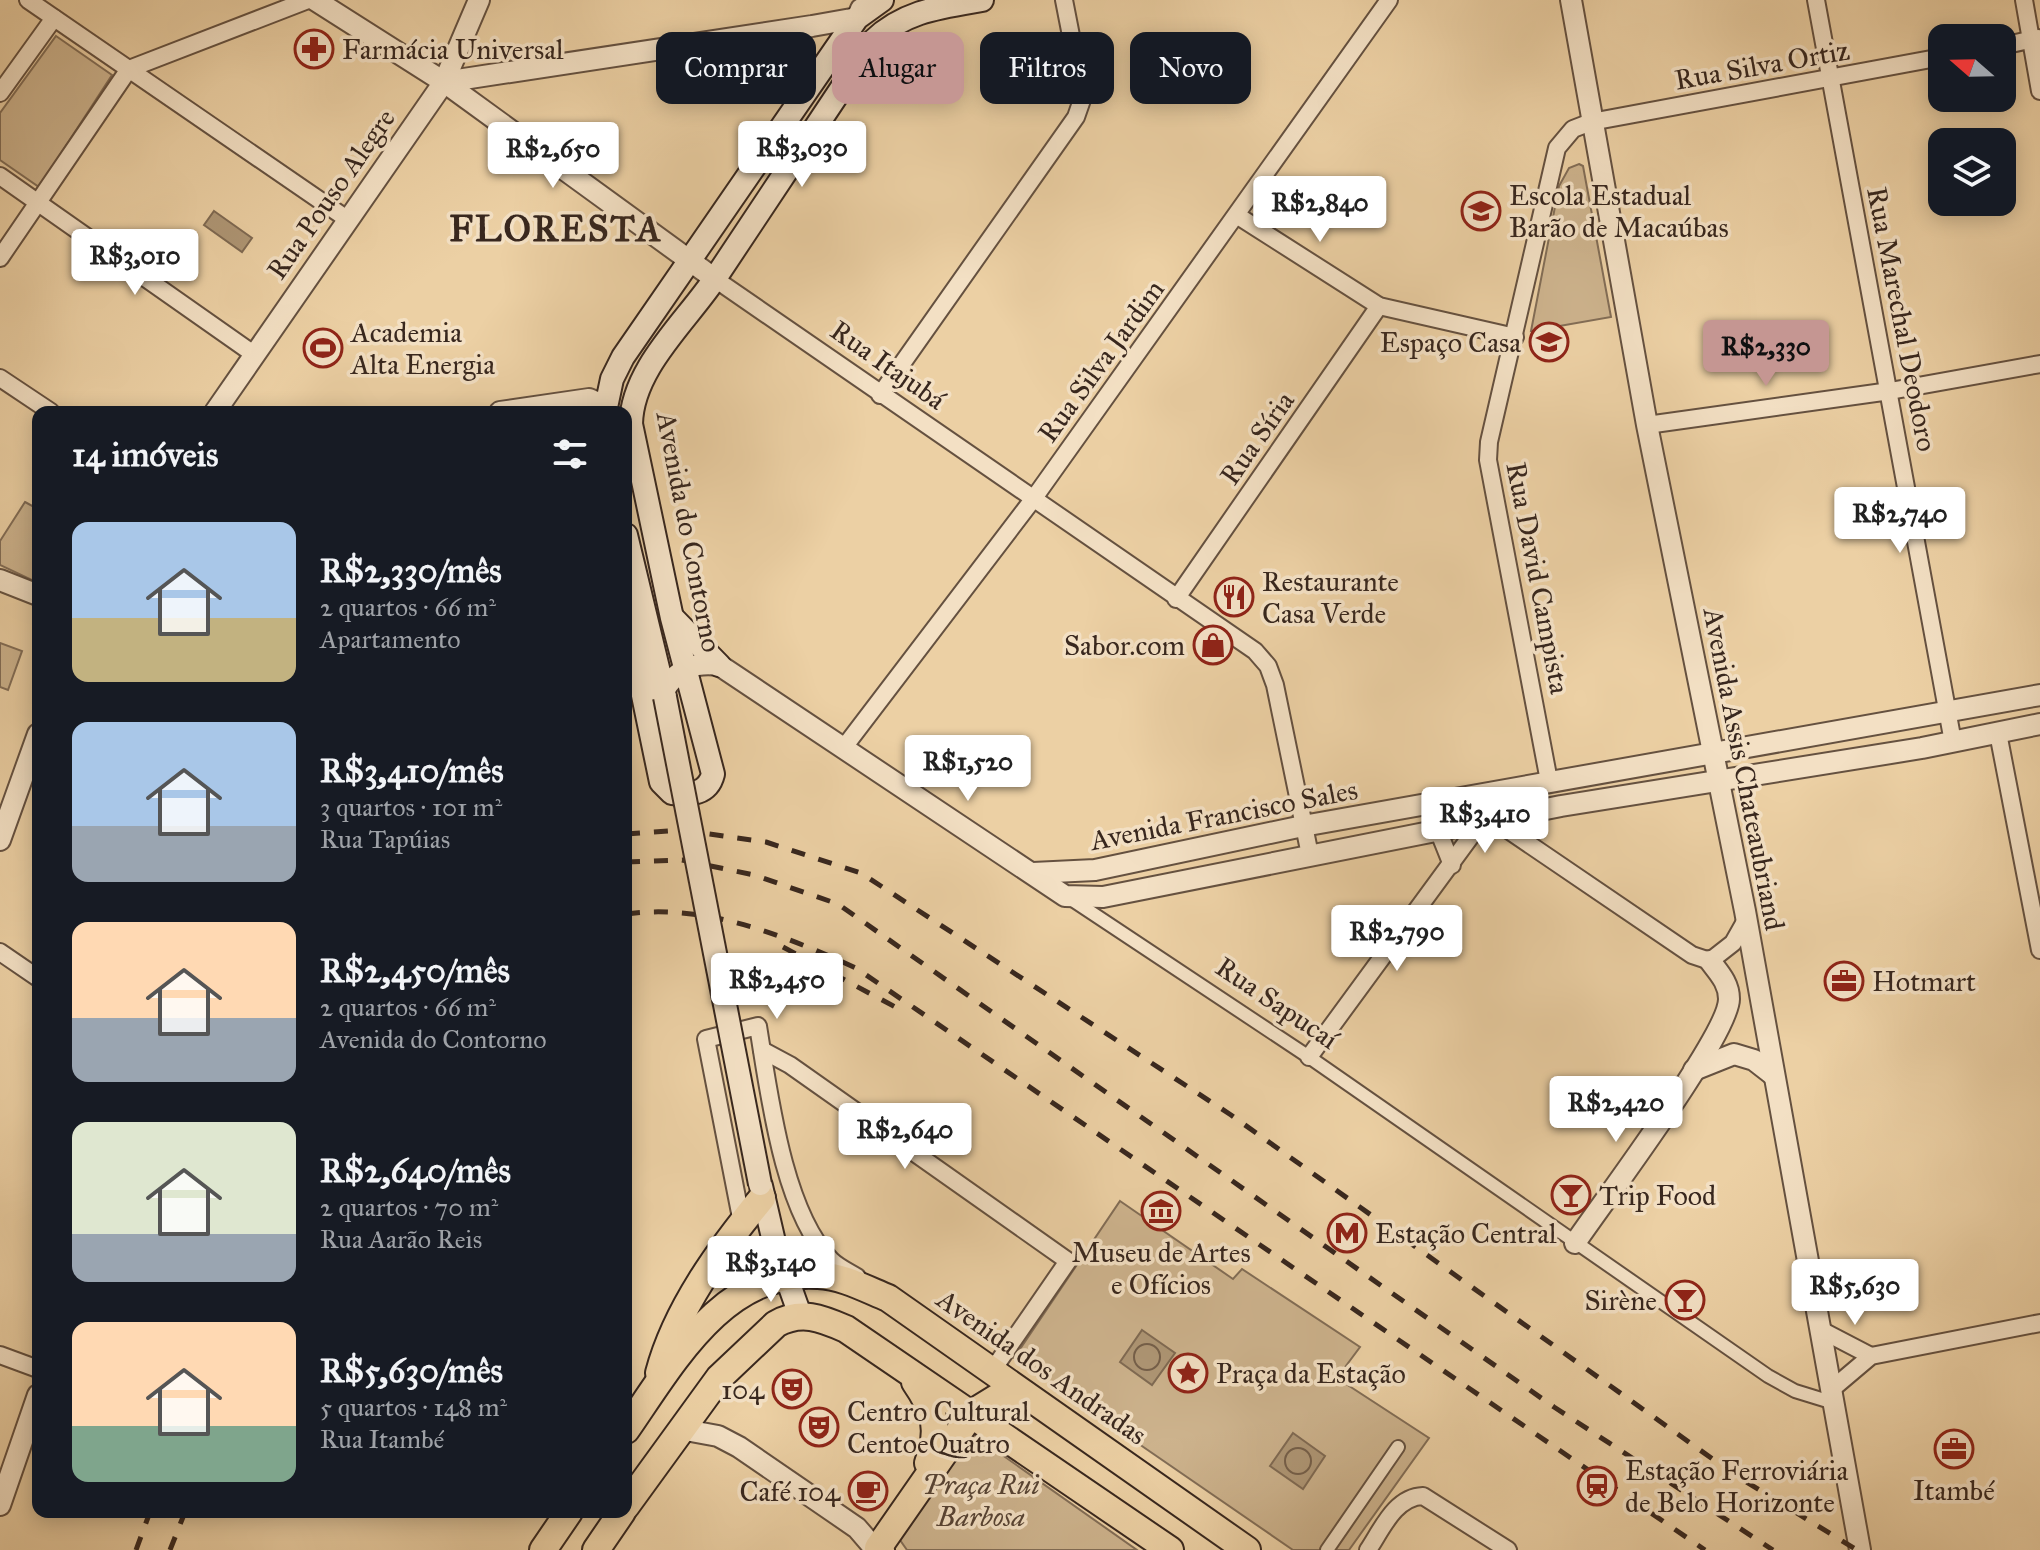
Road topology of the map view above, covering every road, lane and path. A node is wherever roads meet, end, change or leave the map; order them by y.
1 (28, 0) edge
2 (308, 0) edge
3 (315, 0) edge
4 (479, 0) edge
5 (882, 0) edge
6 (982, 0) edge
7 (1064, 0) edge
8 (1372, 0) edge
9 (1389, 0) edge
10 (1571, 0) edge
11 (1816, 0) edge
12 (2024, 0) edge
13 (861, 9) edge
14 (1376, 17) junction
15 (54, 18) junction
16 (870, 32) edge
17 (882, 32) edge
18 (2036, 39) edge
19 (2016, 43) edge
20 (1928, 60) edge
21 (129, 69) junction
22 (1830, 79) junction
23 (444, 82) junction
24 (2040, 91) edge
25 (0, 93) edge
26 (832, 103) edge
27 (1591, 122) junction
28 (0, 176) edge
29 (39, 205) junction
30 (1238, 216) junction
31 (347, 219) junction
32 (0, 258) edge
33 (690, 262) junction
34 (715, 279) junction
35 (1379, 306) junction
36 (1515, 337) junction
37 (255, 355) junction
38 (2040, 364) edge
39 (0, 378) edge
40 (1890, 391) junction
41 (880, 395) junction
42 (42, 406) edge
43 (219, 406) edge
44 (541, 406) edge
45 (600, 406) edge
46 (606, 406) edge
47 (1647, 425) junction
48 (1034, 498) junction
49 (632, 565) edge
50 (0, 580) edge
51 (32, 593) edge
52 (1176, 599) junction
53 (672, 618) junction
54 (632, 642) edge
55 (719, 665) junction
56 (685, 668) junction
57 (664, 694) junction
58 (2040, 695) edge
59 (1948, 711) junction
60 (2040, 724) edge
61 (1998, 733) junction
62 (1953, 742) junction
63 (845, 746) junction
64 (32, 751) edge
65 (1713, 752) junction
66 (1719, 780) junction
67 (1549, 781) junction
68 (1487, 820) junction
69 (1303, 826) junction
70 (1438, 830) junction
71 (0, 840) edge
72 (1310, 855) junction
73 (1452, 865) junction
74 (1033, 873) junction
75 (1065, 896) junction
76 (1746, 920) junction
77 (2040, 950) edge
78 (0, 952) edge
79 (1710, 961) junction
80 (32, 974) edge
81 (762, 1050) junction
82 (1309, 1057) junction
83 (1694, 1070) junction
84 (1772, 1074) junction
85 (761, 1191) junction
86 (742, 1223) junction
87 (1575, 1243) junction
88 (785, 1276) junction
89 (888, 1298) junction
90 (800, 1315) junction
91 (2040, 1323) edge
92 (1821, 1330) junction
93 (0, 1355) edge
94 (1871, 1356) junction
95 (32, 1367) edge
96 (992, 1371) junction
97 (912, 1376) junction
98 (655, 1386) junction
99 (1024, 1394) junction
100 (1833, 1399) junction
101 (32, 1412) edge
102 (972, 1413) junction
103 (632, 1421) edge
104 (680, 1429) junction
105 (1398, 1447) dead end
106 (921, 1482) junction
107 (632, 1497) edge
108 (0, 1505) edge
109 (565, 1518) edge
110 (618, 1518) edge
111 (878, 1549) edge
112 (543, 1550) edge
113 (596, 1550) edge
114 (1170, 1550) edge
115 (1247, 1550) edge
116 (1327, 1550) edge
117 (1368, 1550) edge
118 (1508, 1550) edge
119 (1860, 1550) edge

1 - 15 street
2 - 21 street
3 - 23 street, Rua Itajubá
4 - 23 street, Rua Pouso Alegre
5 - 13 main road
6 - 17 main road, Avenida do Contorno
7 - 41 street
8 - 14 street
9 - 14 street, Rua Silva Jardim
10 - 27 street, Avenida Assis Chateaubriand
11 - 22 street, Rua Marechal Deodoro
12 - 18 street
13 - 16 main road
13 - 23 street
13 - 33 main road
14 - 30 street, Rua Silva Jardim
15 - 21 street
15 - 25 street
18 - 19 street
18 - 24 street
20 - 22 street, Rua Silva Ortiz
21 - 29 street
21 - 31 street
22 - 27 street, Rua Silva Ortiz
22 - 40 street, Rua Marechal Deodoro
23 - 31 street, Rua Pouso Alegre
23 - 33 street, Rua Itajubá
26 - 34 main road, Avenida do Contorno
27 - 36 street, Rua David Campista
27 - 47 street, Avenida Assis Chateaubriand
28 - 29 street
29 - 32 street
29 - 37 street
30 - 35 street
30 - 48 street, Rua Silva Jardim
31 - 37 street, Rua Pouso Alegre
33 - 34 street, Rua Itajubá
33 - 46 main road
34 - 41 street, Rua Itajubá
34 - 53 main road, Avenida do Contorno
35 - 36 street
35 - 52 street, Rua Síria
36 - 67 street, Rua David Campista
37 - 43 street, Rua Pouso Alegre
38 - 40 street
39 - 42 street
40 - 47 street
40 - 59 street, Rua Marechal Deodoro
41 - 48 street, Rua Itajubá
44 - 45 street
47 - 65 street, Avenida Assis Chateaubriand
48 - 52 street, Rua Itajubá
48 - 63 street, Rua Silva Jardim
49 - 57 main road, Avenida do Contorno
50 - 51 street
52 - 69 street, Rua Itajubá
53 - 55 main road
53 - 56 main road, Avenida do Contorno
54 - 56 main road
55 - 56 street
55 - 63 street, Rua Sapucaí
56 - 57 street, Avenida do Contorno
57 - 85 main road, Avenida do Contorno, bridge
58 - 59 street, Avenida Francisco Sales
59 - 62 street, Rua Marechal Deodoro
59 - 65 street, Avenida Francisco Sales
60 - 61 street, Avenida Francisco Sales
61 - 62 street, Avenida Francisco Sales
61 - 77 street
62 - 66 street, Avenida Francisco Sales
63 - 74 street, Rua Sapucaí
64 - 71 street
65 - 66 street, Avenida Assis Chateaubriand
65 - 67 street, Avenida Francisco Sales
66 - 68 street, Avenida Francisco Sales
66 - 76 street, Avenida Assis Chateaubriand
67 - 69 street, Avenida Francisco Sales
68 - 70 street, Avenida Francisco Sales
68 - 73 street
68 - 79 street
69 - 72 street, Rua Itajubá
69 - 74 street, Avenida Francisco Sales
70 - 72 street, Avenida Francisco Sales
70 - 73 street
72 - 75 street, Avenida Francisco Sales
73 - 82 street
74 - 75 street, Rua Sapucaí
75 - 82 street, Rua Sapucaí
76 - 79 street
76 - 84 street, Avenida Assis Chateaubriand
78 - 80 street
79 - 83 street
81 - 86 street
81 - 89 street
81 - 96 street
82 - 87 street, Rua Sapucaí
83 - 84 street
83 - 87 street
84 - 92 street, Avenida Assis Chateaubriand
85 - 86 main road
85 - 88 main road, Avenida do Contorno
86 - 98 main road
87 - 100 street, Rua Sapucaí
88 - 89 main road, Avenida dos Andradas
88 - 90 main road, Avenida do Contorno
88 - 98 main road
89 - 96 main road, Avenida dos Andradas
90 - 97 main road
90 - 104 main road
91 - 94 street
92 - 94 street
92 - 100 street, Avenida Assis Chateaubriand
93 - 95 street
94 - 100 street
96 - 99 main road, Avenida dos Andradas
97 - 102 main road
97 - 106 main road
98 - 103 main road
99 - 102 main road
99 - 115 main road, Avenida dos Andradas
100 - 119 street, Avenida Assis Chateaubriand
101 - 108 street
102 - 106 main road
102 - 114 main road
104 - 107 main road
104 - 111 street
105 - 116 street
106 - 111 main road
109 - 112 main road
110 - 113 main road
117 - 118 street

